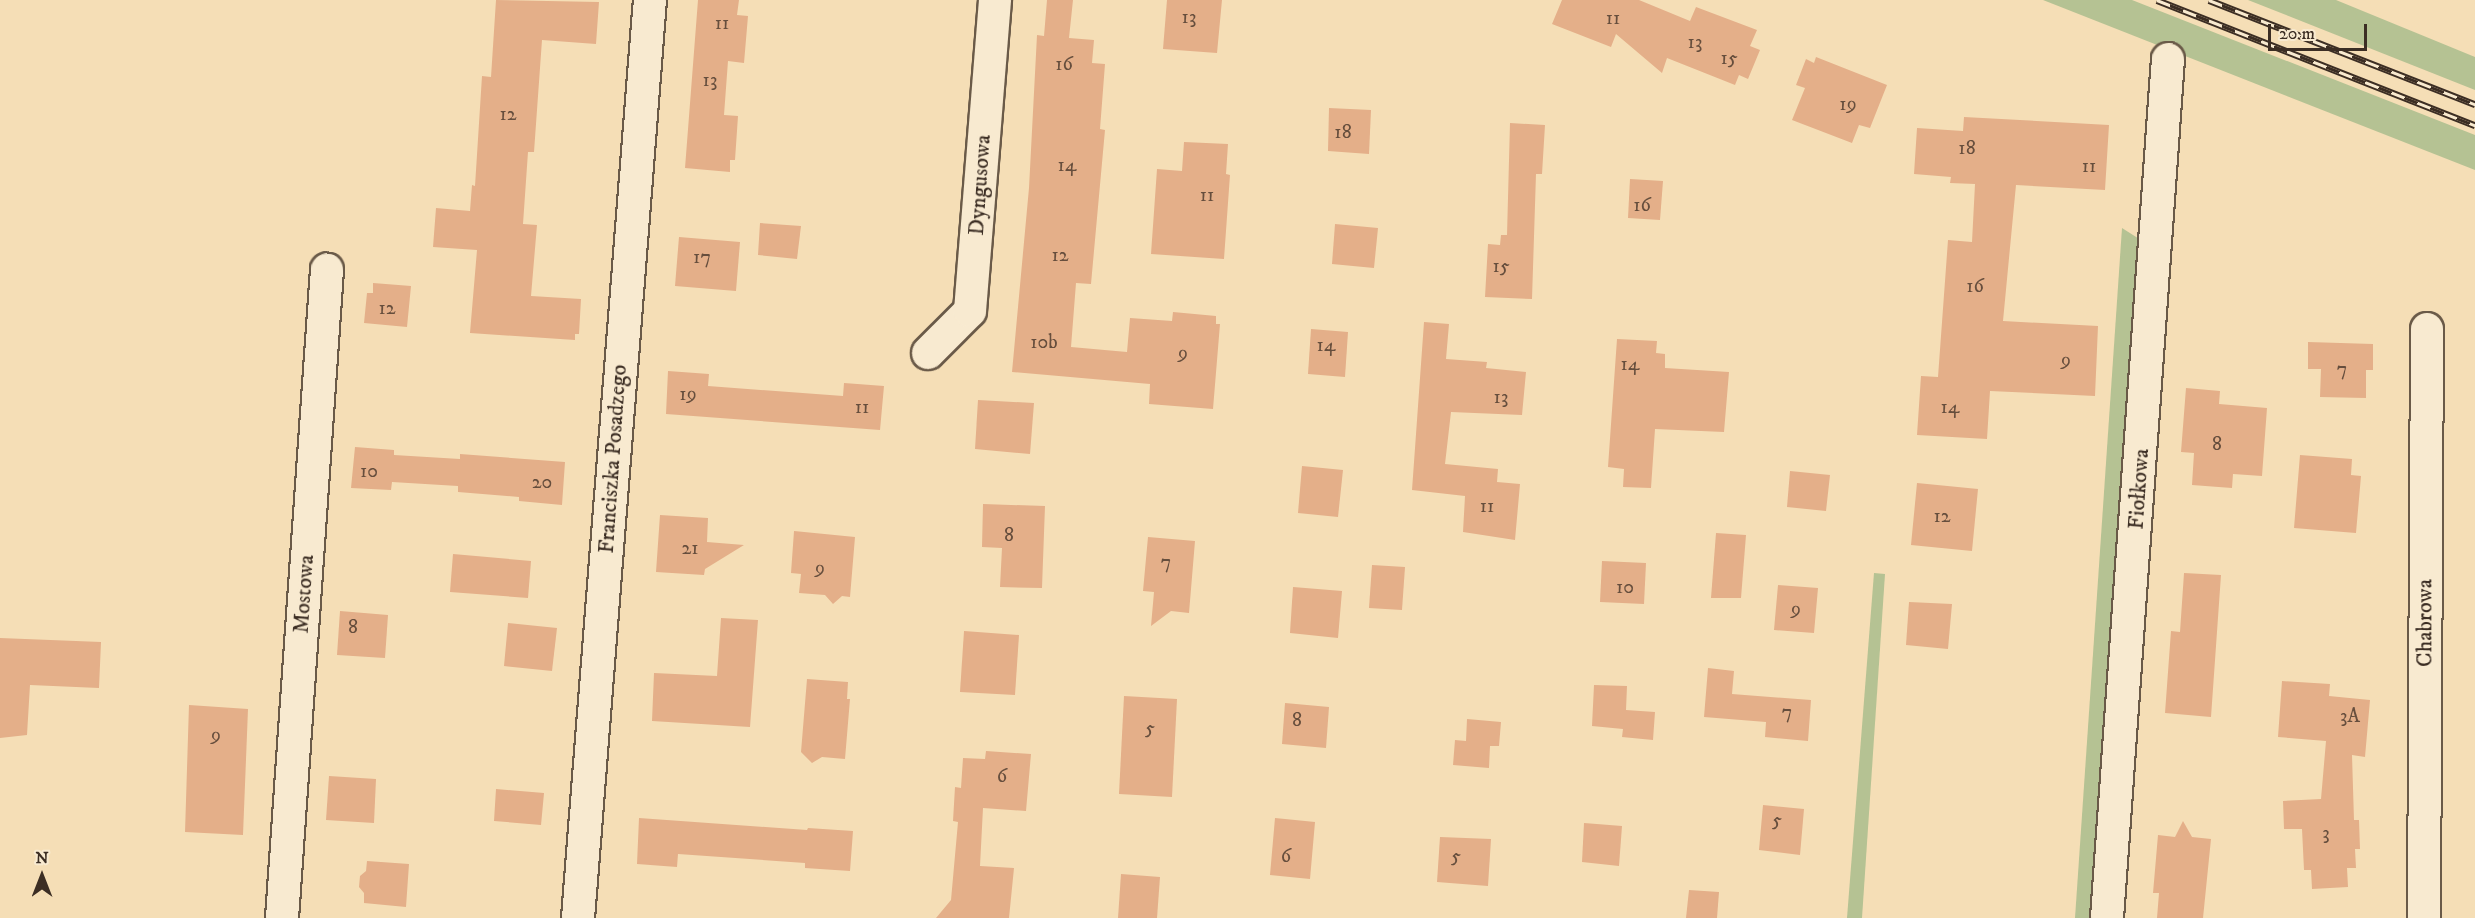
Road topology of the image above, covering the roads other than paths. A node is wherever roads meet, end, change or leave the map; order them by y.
1 (650, 0) edge
2 (995, 0) edge
3 (2168, 59) dead end
4 (327, 270) dead end
5 (2427, 329) dead end
6 (928, 353) dead end
7 (282, 918) edge
8 (578, 918) edge
9 (2107, 918) edge
10 (2424, 918) edge

1 - 8 street, Franciszka Posadzego
2 - 6 street, Dyngusowa
3 - 9 street, Fiołkowa
4 - 7 street, Mostowa
5 - 10 street, Chabrowa

